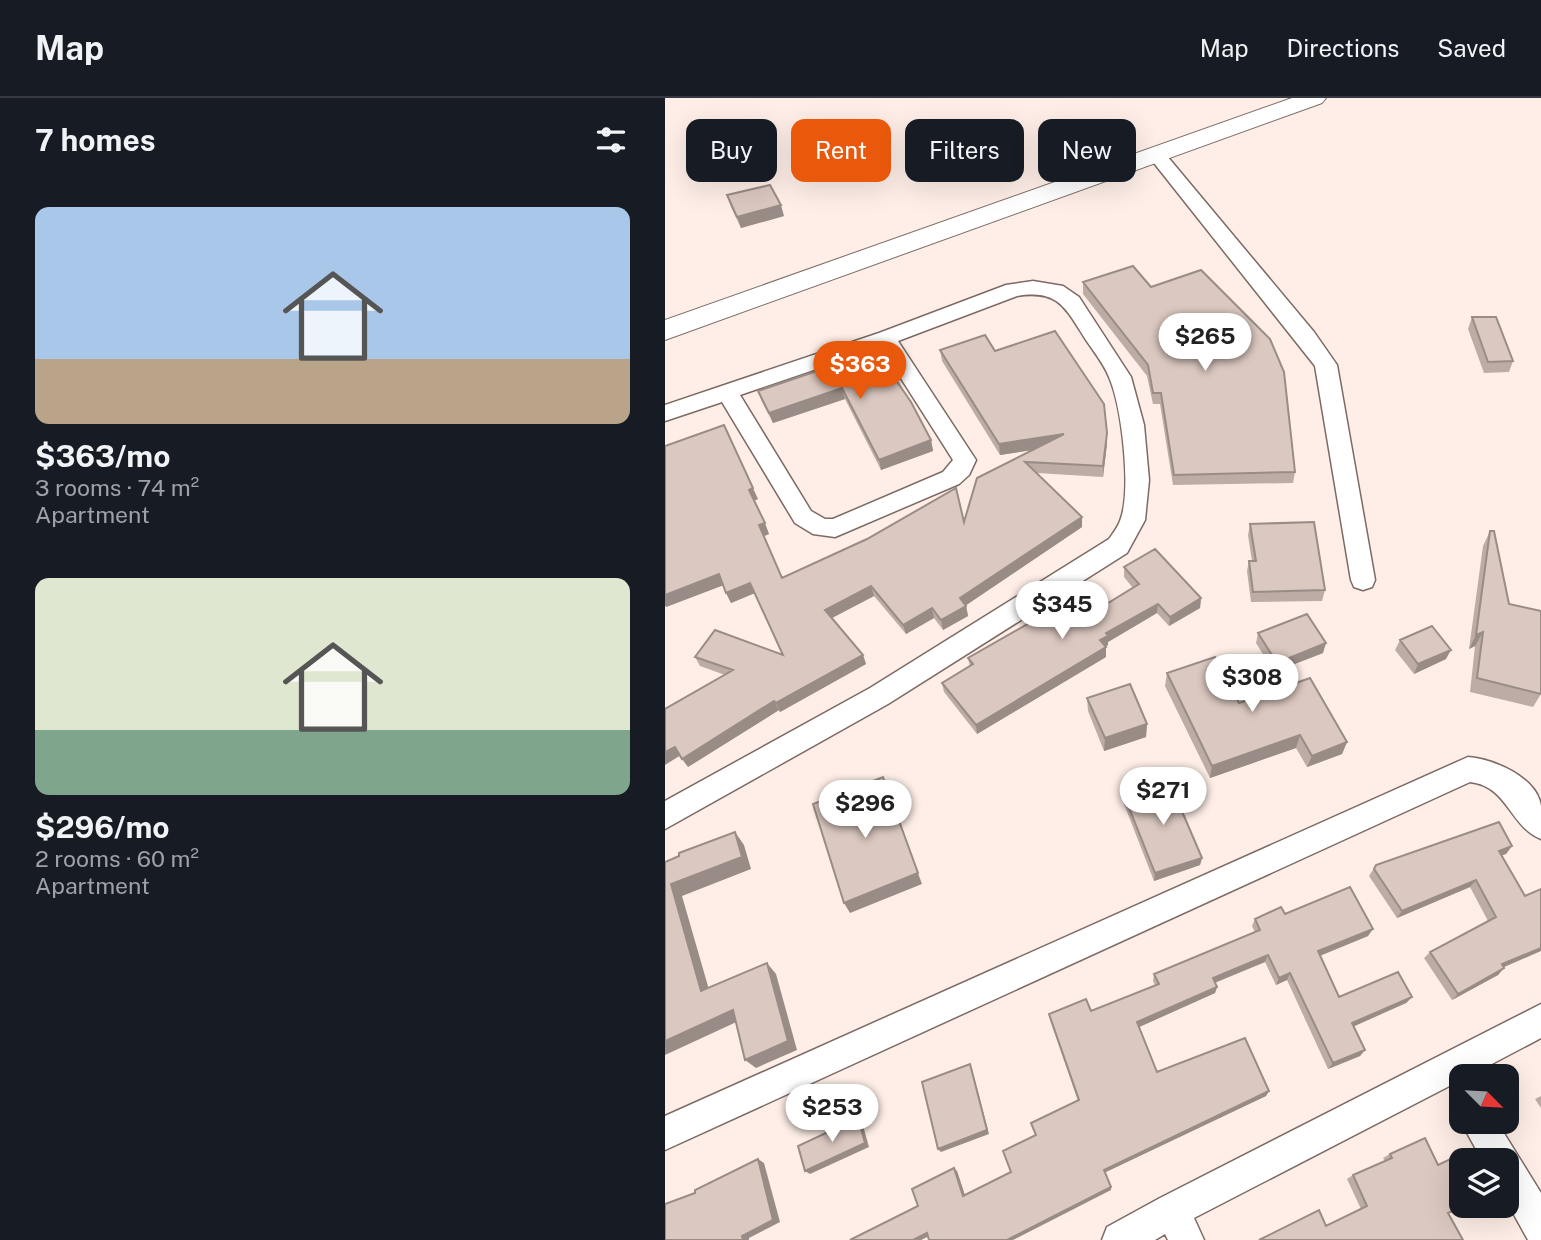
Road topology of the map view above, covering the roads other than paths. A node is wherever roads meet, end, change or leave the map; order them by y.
1 (1314, 98) edge
2 (1156, 154) junction
3 (665, 330) edge
4 (886, 338) junction
5 (727, 392) junction
6 (665, 413) edge
7 (1363, 580) dead end
8 (665, 816) edge
9 (1541, 826) edge
10 (1541, 1020) edge
11 (1480, 1064) edge
12 (1449, 1085) edge
13 (665, 1133) edge
14 (1519, 1189) edge
15 (1179, 1225) edge
16 (1541, 1227) edge
17 (1120, 1240) edge

1 - 2 main road
2 - 3 main road
2 - 7 street
4 - 5 street
4 - 5 street
4 - 8 street
5 - 6 street
9 - 13 street
10 - 11 street
12 - 15 street
14 - 16 street
15 - 17 street

